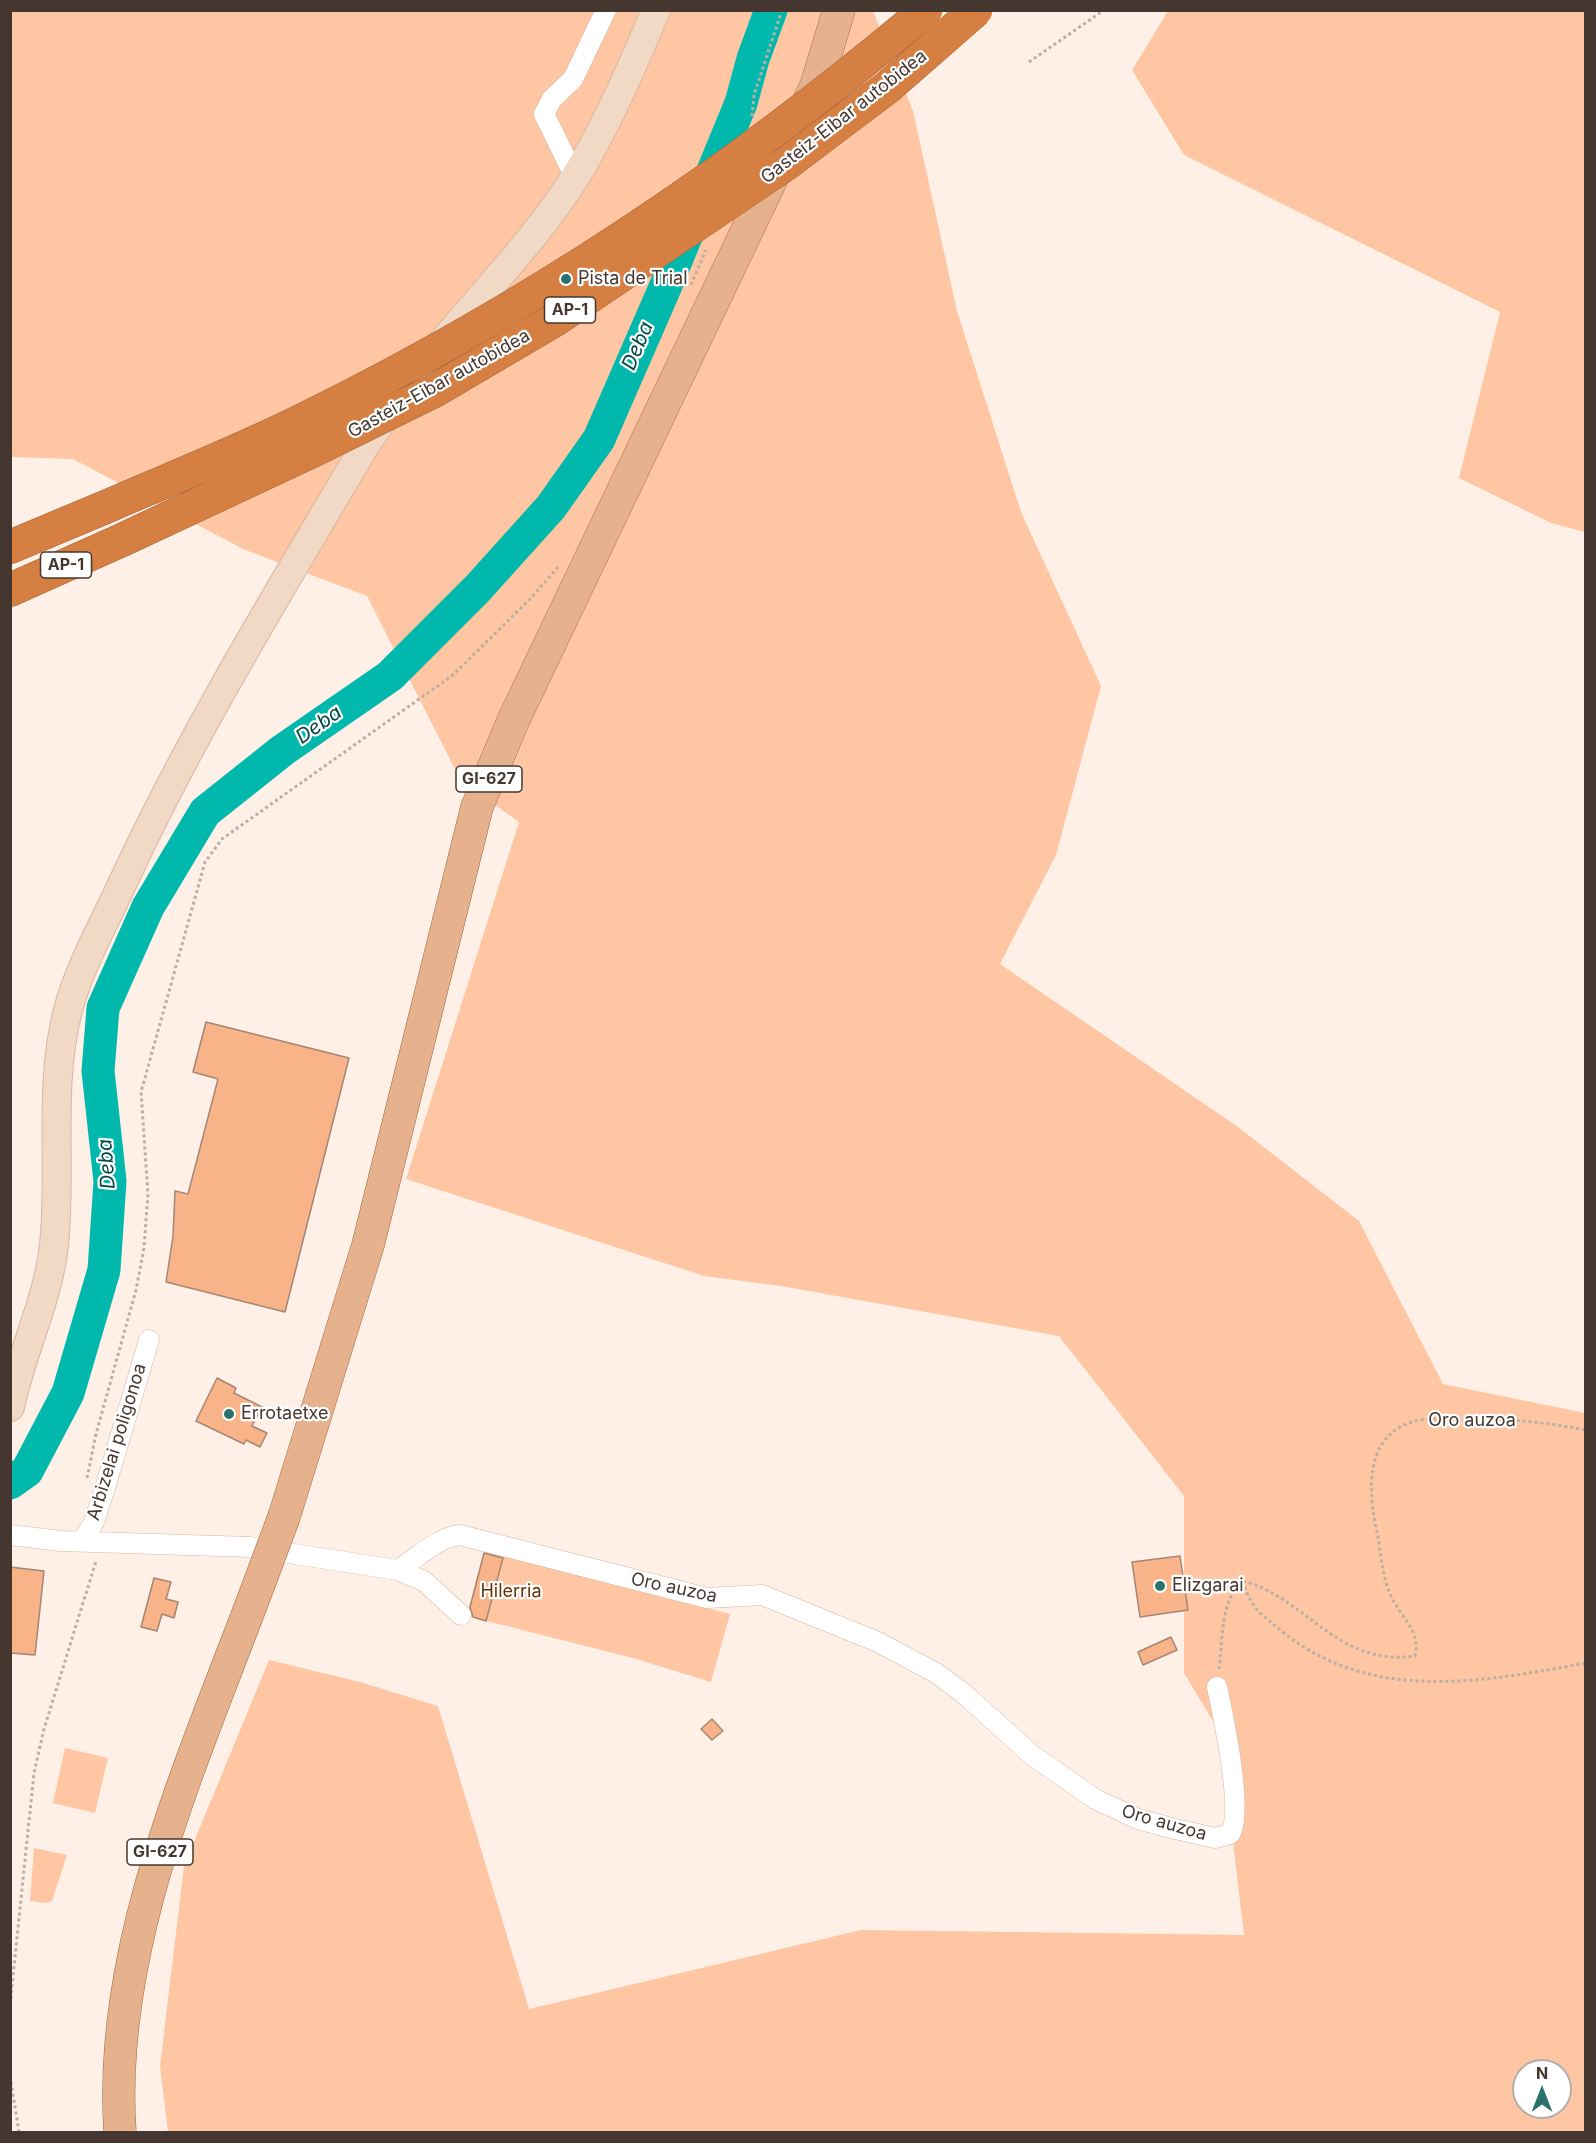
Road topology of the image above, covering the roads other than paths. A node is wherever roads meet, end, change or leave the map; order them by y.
1 (606, 10) edge
2 (656, 10) edge
3 (839, 10) edge
4 (926, 10) edge
5 (976, 10) edge
6 (575, 177) junction
7 (10, 547) edge
8 (10, 590) edge
9 (149, 1340) dead end
10 (10, 1407) edge
11 (10, 1535) edge
12 (82, 1541) junction
13 (397, 1570) junction
14 (462, 1616) dead end
15 (1217, 1687) road end
16 (120, 2133) edge

1 - 6 street
2 - 6 street
3 - 16 main road, GI-627, bridge
4 - 7 highway, Gasteiz-Eibar autobidea / AP-1, bridge
5 - 8 highway, Gasteiz-Eibar autobidea / AP-1, bridge
6 - 10 street
9 - 12 street, Arbizelai poligonoa
11 - 12 street
12 - 13 street
13 - 14 street
13 - 15 street, Oro auzoa

